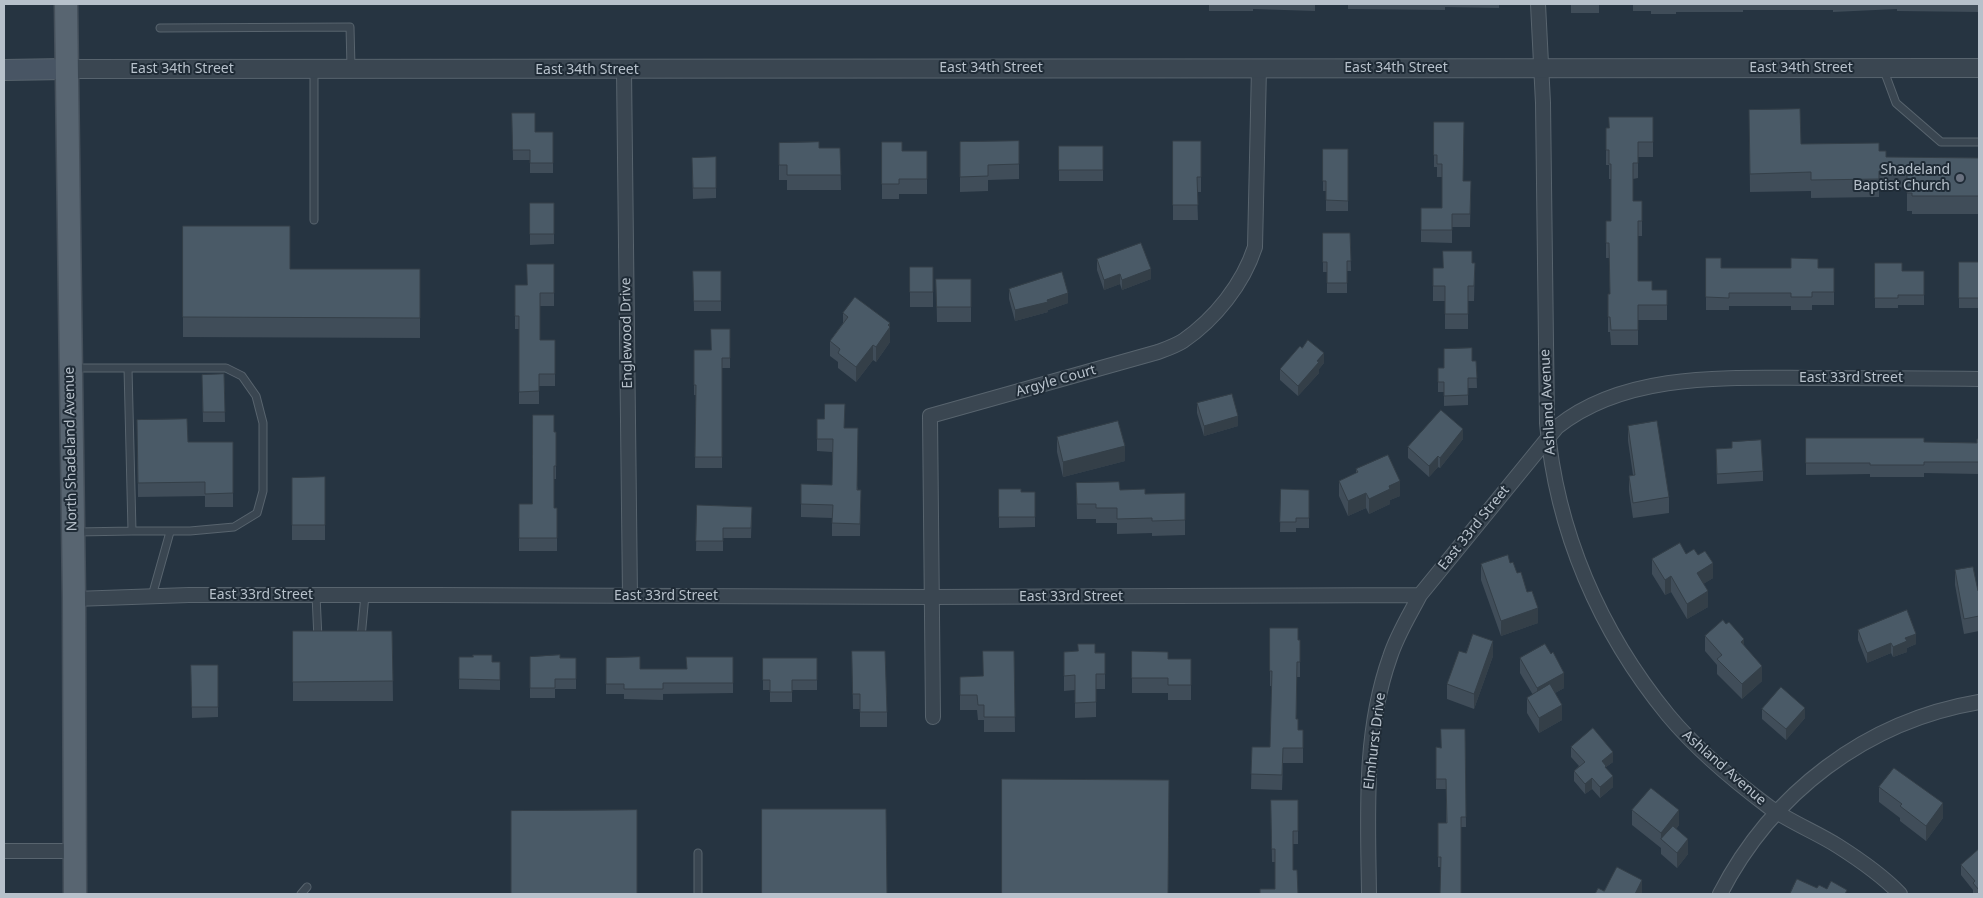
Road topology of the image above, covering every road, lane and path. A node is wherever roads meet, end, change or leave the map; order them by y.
1 (66, 4) edge
2 (1538, 4) edge
3 (160, 28) dead end
4 (1259, 68) junction
5 (1883, 68) junction
6 (1979, 68) edge
7 (1540, 69) junction
8 (4, 70) edge
9 (66, 70) junction
10 (314, 70) junction
11 (351, 70) junction
12 (624, 70) junction
13 (1979, 142) edge
14 (314, 220) dead end
15 (70, 368) junction
16 (128, 368) junction
17 (1979, 378) edge
18 (1548, 437) junction
19 (132, 531) junction
20 (72, 532) junction
21 (170, 532) junction
22 (316, 595) junction
23 (365, 595) junction
24 (630, 596) junction
25 (1420, 596) junction
26 (932, 597) junction
27 (151, 598) junction
28 (74, 600) junction
29 (326, 638) edge
30 (353, 638) edge
31 (1979, 702) edge
32 (933, 717) dead end
33 (1777, 812) junction
34 (4, 851) edge
35 (74, 851) junction
36 (698, 853) dead end
37 (307, 887) dead end
38 (75, 894) edge
39 (301, 894) edge
40 (698, 894) edge
41 (1369, 894) edge
42 (1720, 894) edge
43 (1900, 894) edge

1 - 9 main road, North Shadeland Avenue
2 - 7 street, Ashland Avenue
3 - 11 lane
4 - 7 street, East 34th Street
4 - 12 street, East 34th Street
4 - 26 street, Argyle Court
5 - 6 street, East 34th Street
5 - 7 street, East 34th Street
5 - 13 lane
7 - 18 street, Ashland Avenue
8 - 9 main road, East 34th Street
9 - 10 street, East 34th Street
9 - 15 main road, North Shadeland Avenue
10 - 11 street, East 34th Street
10 - 14 lane
11 - 12 street, East 34th Street
12 - 24 street, Englewood Drive
15 - 16 lane
15 - 20 main road, North Shadeland Avenue
16 - 19 lane
16 - 21 lane
17 - 18 street, East 33rd Street
18 - 25 street, East 33rd Street
18 - 33 street, Ashland Avenue
19 - 20 lane
19 - 21 lane
20 - 28 main road, North Shadeland Avenue
21 - 27 lane
22 - 23 street, East 33rd Street
22 - 27 street, East 33rd Street
22 - 29 lane
23 - 24 street, East 33rd Street
23 - 30 lane
24 - 26 street, East 33rd Street
25 - 26 street, East 33rd Street
25 - 41 street, Elmhurst Drive
26 - 32 street, Argyle Court
27 - 28 street, East 33rd Street
28 - 35 main road, North Shadeland Avenue
31 - 33 street
33 - 42 street
33 - 43 street, Ashland Avenue
34 - 35 street
35 - 38 main road, North Shadeland Avenue
36 - 40 lane
37 - 39 lane

